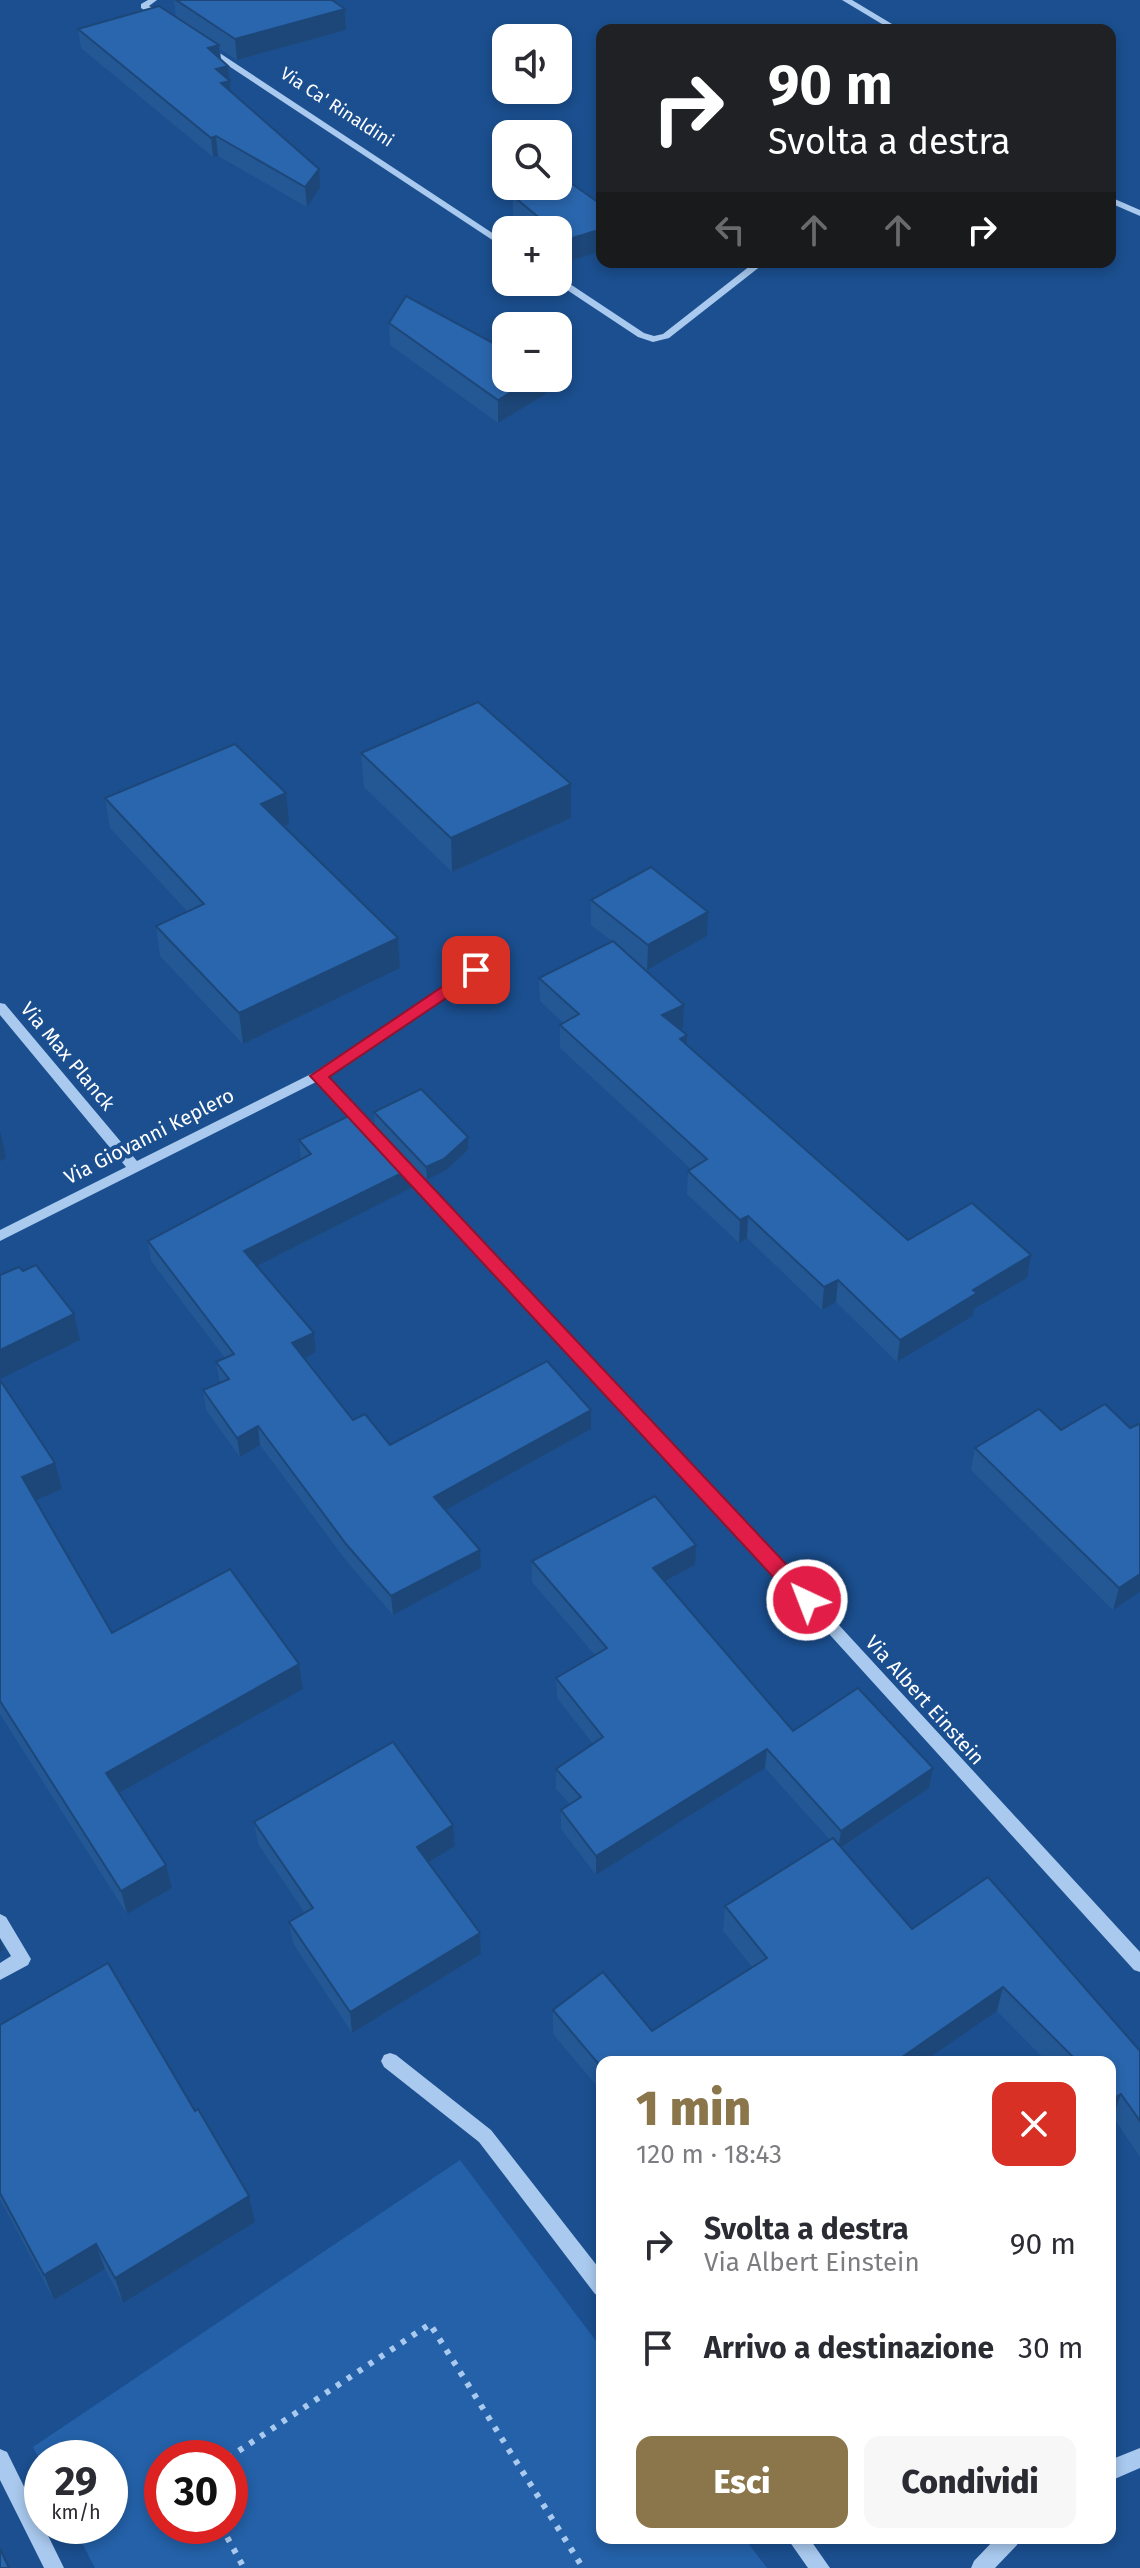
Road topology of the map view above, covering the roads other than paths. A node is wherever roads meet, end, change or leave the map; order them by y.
1 (153, 0) edge
2 (846, 0) edge
3 (170, 23) edge
4 (888, 24) edge
5 (195, 40) edge
6 (1116, 203) edge
7 (1140, 213) edge
8 (492, 237) edge
9 (753, 268) edge
10 (572, 289) edge
11 (476, 970) dead end
12 (0, 1007) edge
13 (318, 1076) junction
14 (135, 1168) junction
15 (0, 1236) edge
16 (0, 1922) edge
17 (1140, 1964) edge
18 (0, 1972) edge
19 (390, 2061) dead end
20 (596, 2279) edge
21 (1140, 2458) edge
22 (0, 2459) edge
23 (1116, 2467) edge
24 (802, 2544) edge
25 (1004, 2544) edge
26 (54, 2568) edge
27 (820, 2568) edge
28 (981, 2568) edge

1 - 3 street
2 - 4 street
5 - 8 street, Via Ca' Rinaldini
6 - 7 street
9 - 10 street
11 - 13 street
12 - 14 street, Via Max Planck
13 - 14 street, Via Giovanni Keplero
13 - 17 street, Via Albert Einstein
14 - 15 street, Via Giovanni Keplero
16 - 18 street
19 - 20 street
21 - 23 street
22 - 26 street
24 - 27 street
25 - 28 street

